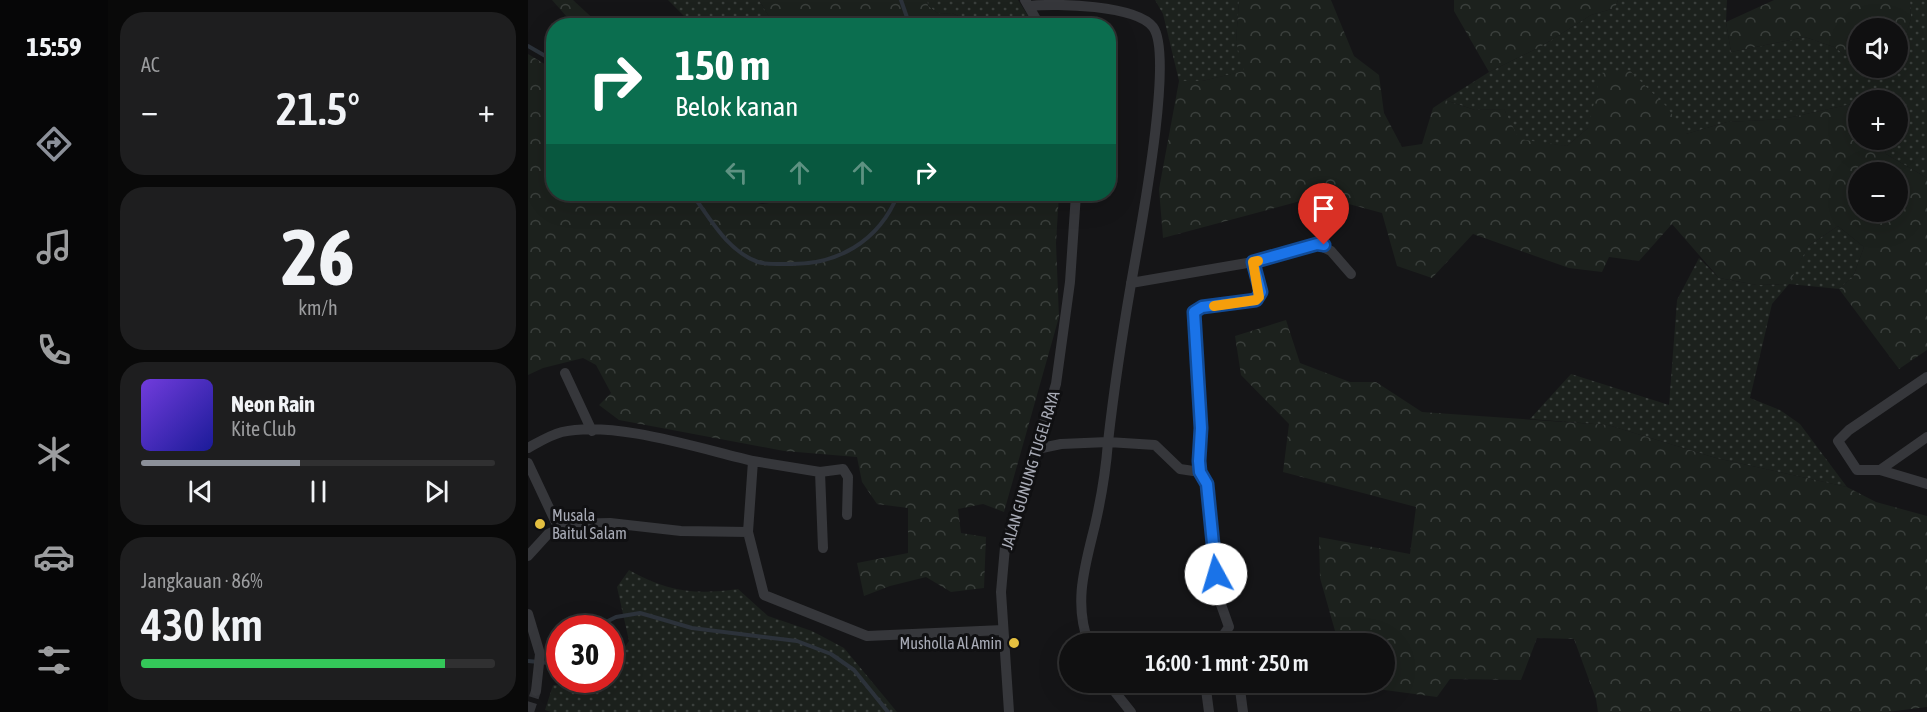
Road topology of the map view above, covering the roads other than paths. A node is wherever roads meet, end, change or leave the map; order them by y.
1 (1027, 3) edge
2 (1035, 18) edge
3 (1076, 201) edge
4 (1253, 262) junction
5 (1351, 274) dead end
6 (1131, 283) junction
7 (565, 373) dead end
8 (1927, 377) edge
9 (592, 431) junction
10 (1927, 437) edge
11 (1108, 442) junction
12 (528, 448) edge
13 (1037, 449) junction
14 (753, 461) junction
15 (528, 463) edge
16 (1880, 470) junction
17 (820, 472) junction
18 (1200, 472) junction
19 (1927, 484) edge
20 (847, 515) dead end
21 (558, 527) junction
22 (748, 532) junction
23 (823, 549) dead end
24 (528, 556) edge
25 (528, 614) edge
26 (1003, 630) junction
27 (1085, 633) edge
28 (1227, 633) edge
29 (535, 648) edge
30 (536, 691) tunnel mouth
31 (1116, 693) edge
32 (1206, 693) edge
33 (1240, 693) edge
34 (1009, 712) edge
35 (1131, 712) edge
36 (1209, 712) edge
37 (1243, 712) edge

1 - 2 street
1 - 6 street
3 - 13 street, JALAN GUNUNG TUGEL RAYA
4 - 5 street
4 - 6 street
4 - 18 street
6 - 11 street
7 - 9 street
8 - 16 street
9 - 12 street
9 - 14 street
10 - 16 street
11 - 13 street
11 - 18 street
11 - 27 street
13 - 26 street, JALAN GUNUNG TUGEL RAYA
14 - 17 street
14 - 22 street
15 - 21 street
16 - 19 street
17 - 20 street
17 - 23 street
18 - 28 street
21 - 22 street
21 - 24 street
22 - 26 street
25 - 29 street
26 - 34 street, JALAN GUNUNG TUGEL RAYA
29 - 30 street
31 - 35 street
32 - 36 street
33 - 37 street

